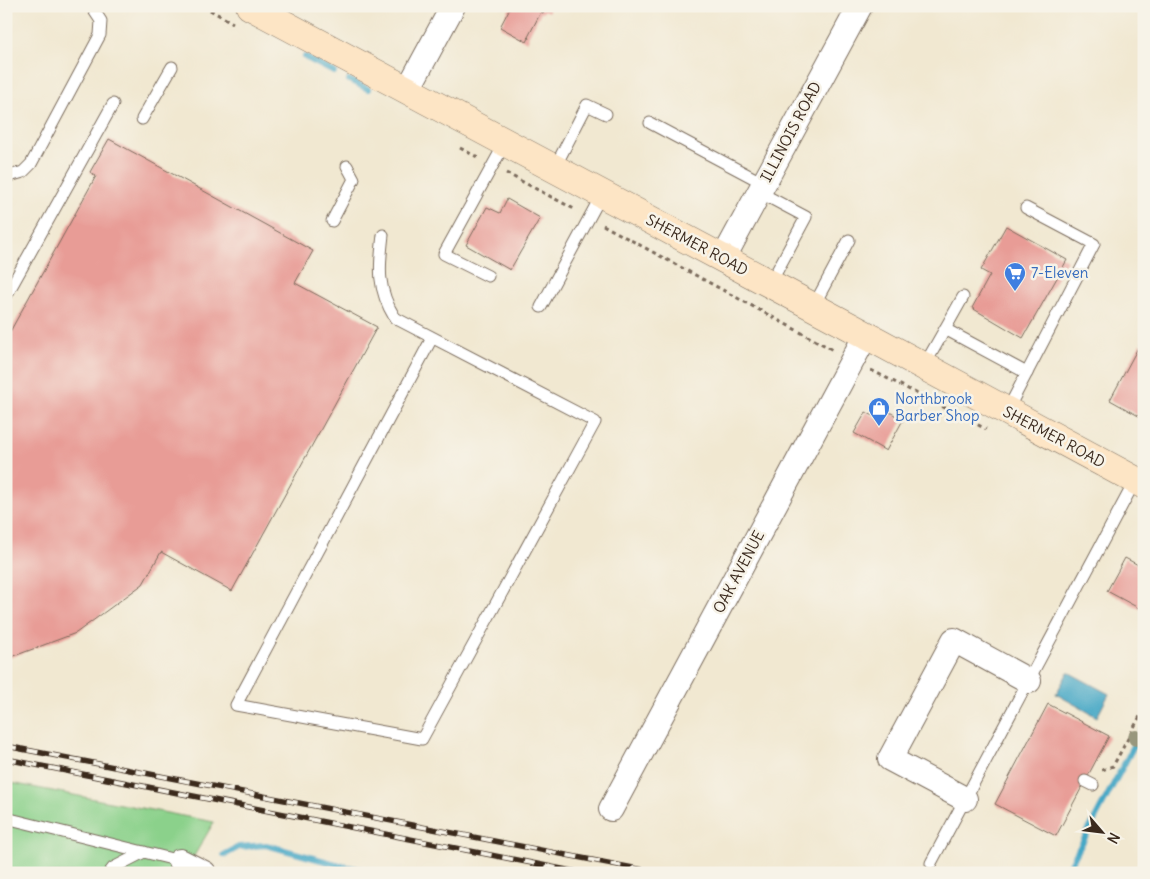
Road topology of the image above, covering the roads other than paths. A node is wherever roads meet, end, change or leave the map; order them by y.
1 (91, 6) edge
2 (453, 6) edge
3 (860, 6) edge
4 (243, 16) edge
5 (172, 67) dead end
6 (407, 91) junction
7 (113, 104) dead end
8 (606, 114) dead end
9 (142, 120) dead end
10 (650, 123) dead end
11 (499, 154) junction
12 (347, 166) dead end
13 (554, 169) junction
14 (6, 177) edge
15 (761, 188) junction
16 (596, 206) junction
17 (1026, 208) dead end
18 (332, 221) dead end
19 (383, 235) dead end
20 (849, 240) dead end
21 (723, 258) junction
22 (488, 276) dead end
23 (770, 284) junction
24 (6, 296) edge
25 (963, 297) dead end
26 (542, 307) dead end
27 (813, 307) junction
28 (945, 328) junction
29 (866, 335) junction
30 (432, 338) junction
31 (924, 366) junction
32 (1026, 373) junction
33 (1000, 422) junction
34 (1140, 483) edge
35 (1029, 681) junction
36 (965, 799) junction
37 (611, 809) dead end
38 (6, 818) edge
39 (144, 852) junction
40 (180, 861) joint
41 (931, 863) dead end
42 (109, 873) edge
43 (204, 873) edge

1 - 14 lane
2 - 6 street
3 - 15 street, ILLINOIS ROAD
4 - 6 main road, SHERMER ROAD
5 - 9 lane
6 - 11 main road, SHERMER ROAD
7 - 24 lane
8 - 13 lane
10 - 15 lane
11 - 13 main road, SHERMER ROAD
11 - 22 lane
12 - 18 lane
13 - 16 main road, SHERMER ROAD
15 - 21 street, ILLINOIS ROAD
15 - 23 lane
16 - 21 main road, SHERMER ROAD
16 - 26 lane
17 - 32 lane
19 - 30 lane
20 - 27 lane
21 - 23 main road, SHERMER ROAD
23 - 27 main road, SHERMER ROAD
25 - 28 lane
27 - 29 main road, SHERMER ROAD
28 - 31 lane
28 - 32 lane
29 - 31 main road, SHERMER ROAD
29 - 37 street, OAK AVENUE
30 - 30 lane
31 - 33 main road, SHERMER ROAD
32 - 33 lane
33 - 34 main road, SHERMER ROAD
34 - 35 lane
35 - 36 lane
35 - 36 street
36 - 41 lane
38 - 39 lane
39 - 40 lane
39 - 42 lane
40 - 43 street

